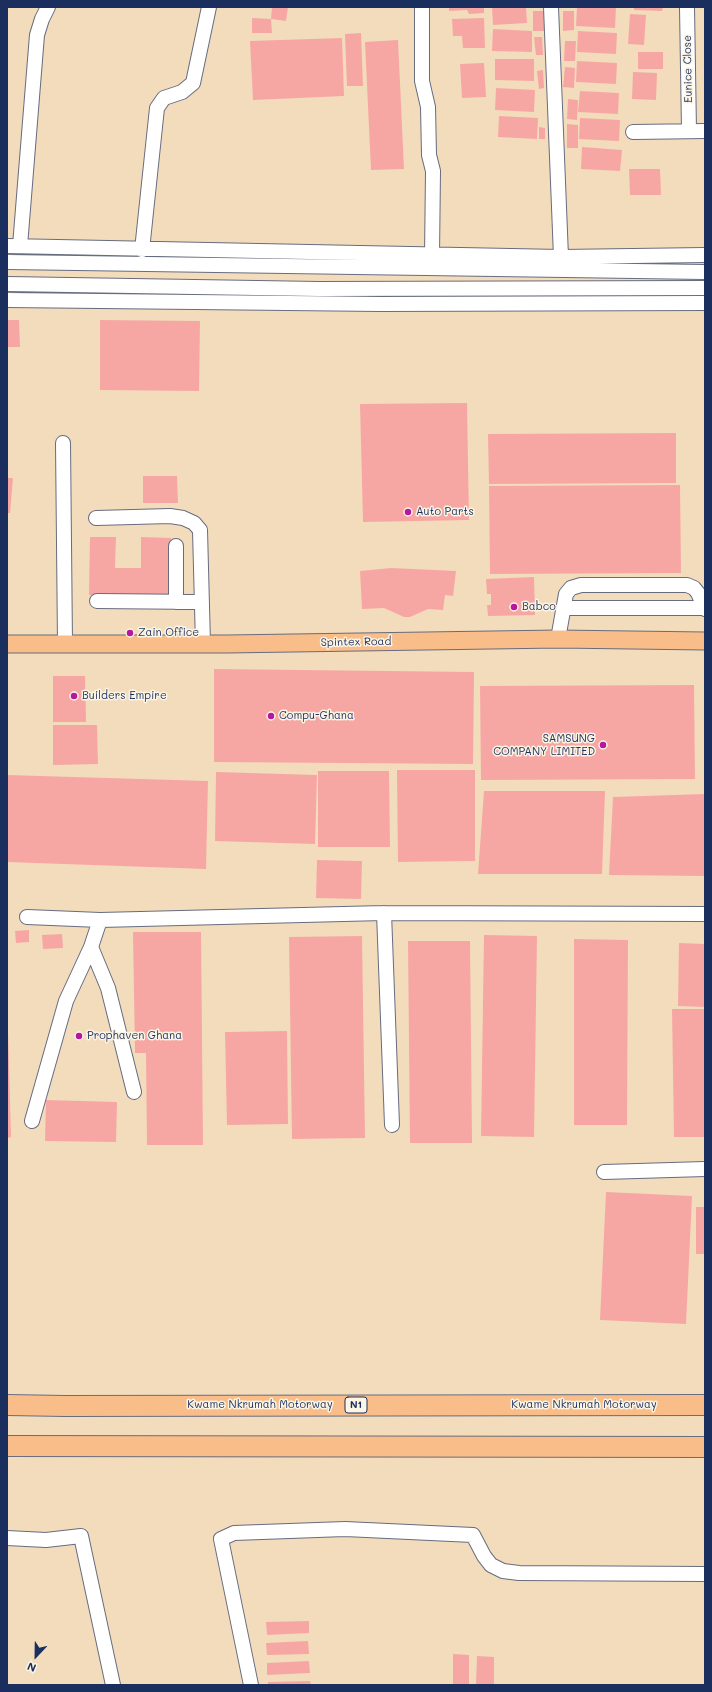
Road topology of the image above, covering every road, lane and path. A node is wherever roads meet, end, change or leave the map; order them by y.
1 (48, 7) edge
2 (209, 7) edge
3 (422, 7) edge
4 (551, 7) edge
5 (687, 7) edge
6 (705, 131) edge
7 (633, 132) dead end
8 (689, 132) junction
9 (14, 246) edge
10 (142, 250) junction
11 (432, 255) junction
12 (705, 255) edge
13 (561, 257) junction
14 (7, 262) edge
15 (705, 272) edge
16 (7, 284) edge
17 (705, 288) edge
18 (7, 300) edge
19 (705, 303) edge
20 (64, 443) dead end
21 (96, 518) dead end
22 (176, 546) dead end
23 (97, 602) dead end
24 (176, 602) junction
25 (202, 602) junction
26 (563, 608) junction
27 (705, 608) edge
28 (558, 639) junction
29 (705, 641) edge
30 (7, 644) edge
31 (65, 644) junction
32 (203, 644) junction
33 (384, 912) junction
34 (705, 914) edge
35 (27, 917) dead end
36 (100, 920) junction
37 (91, 947) junction
38 (134, 1092) dead end
39 (32, 1121) dead end
40 (392, 1125) dead end
41 (705, 1169) edge
42 (604, 1172) dead end
43 (7, 1405) edge
44 (705, 1405) edge
45 (7, 1446) edge
46 (705, 1447) edge
47 (7, 1538) edge
48 (705, 1574) edge
49 (113, 1685) edge
50 (251, 1685) edge

1 - 9 street
2 - 10 street
3 - 11 street
4 - 13 street
5 - 8 street, Eunice Close
6 - 8 street
7 - 8 street
9 - 10 street
10 - 11 street
11 - 13 street
12 - 13 street
14 - 15 street
16 - 17 street
18 - 19 street
20 - 31 street
21 - 25 street
22 - 24 street
23 - 24 street
24 - 25 street
25 - 32 street
26 - 27 street
26 - 27 street
26 - 28 street
28 - 29 main road, Spintex Road
28 - 32 main road, Spintex Road
30 - 31 main road, Spintex Road
31 - 32 main road, Spintex Road
33 - 34 street
33 - 36 street
33 - 40 street
35 - 36 street
36 - 37 street
37 - 38 street
37 - 39 street
41 - 42 street
43 - 44 highway, Kwame Nkrumah Motorway / N1
45 - 46 highway
47 - 49 street
48 - 50 street

